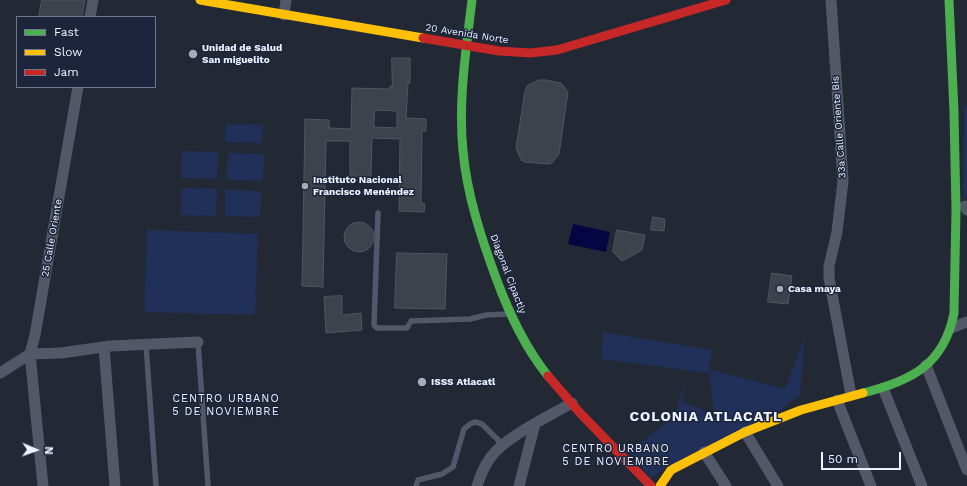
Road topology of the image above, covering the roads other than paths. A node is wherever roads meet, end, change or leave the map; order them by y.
1 (93, 0) edge
2 (200, 0) edge
3 (286, 0) edge
4 (472, 0) edge
5 (726, 0) edge
6 (831, 0) edge
7 (950, 0) edge
8 (284, 14) junction
9 (90, 16) edge
10 (466, 46) junction
11 (78, 88) edge
12 (964, 208) edge
13 (378, 213) dead end
14 (510, 314) junction
15 (967, 322) edge
16 (951, 328) junction
17 (198, 342) joint
18 (146, 345) junction
19 (104, 347) junction
20 (30, 354) junction
21 (926, 365) junction
22 (0, 374) edge
23 (883, 388) junction
24 (851, 396) junction
25 (837, 400) junction
26 (572, 403) junction
27 (535, 424) junction
28 (745, 432) junction
29 (503, 445) junction
30 (704, 452) junction
31 (967, 470) edge
32 (43, 486) edge
33 (115, 486) edge
34 (156, 486) edge
35 (208, 486) edge
36 (416, 486) edge
37 (477, 486) edge
38 (519, 486) edge
39 (651, 486) edge
40 (660, 486) edge
41 (726, 486) edge
42 (778, 486) edge
43 (871, 486) edge
44 (922, 486) edge

1 - 9 street
2 - 8 street, 20 Avenida Norte
3 - 8 street
4 - 10 street, Diagonal Cipactly
5 - 10 street, 20 Avenida Norte
6 - 24 street, 33a Calle Oriente Bis
7 - 12 street
8 - 10 street, 20 Avenida Norte
10 - 14 street, Diagonal Cipactly
11 - 20 street, 25 Calle Oriente
12 - 16 street
13 - 14 lane
14 - 26 street, Diagonal Cipactly
15 - 16 street
16 - 21 street
17 - 18 street
17 - 35 lane
18 - 19 street
18 - 34 lane
19 - 20 street
19 - 33 street
20 - 22 street
20 - 32 street
21 - 23 street
21 - 31 street
23 - 24 street
23 - 44 street
24 - 25 street
25 - 28 street
25 - 43 street
26 - 27 street
26 - 39 street, Diagonal Cipactly
27 - 29 street
27 - 38 street
28 - 30 street
28 - 42 street
29 - 36 lane
29 - 37 street
30 - 40 street
30 - 41 street

